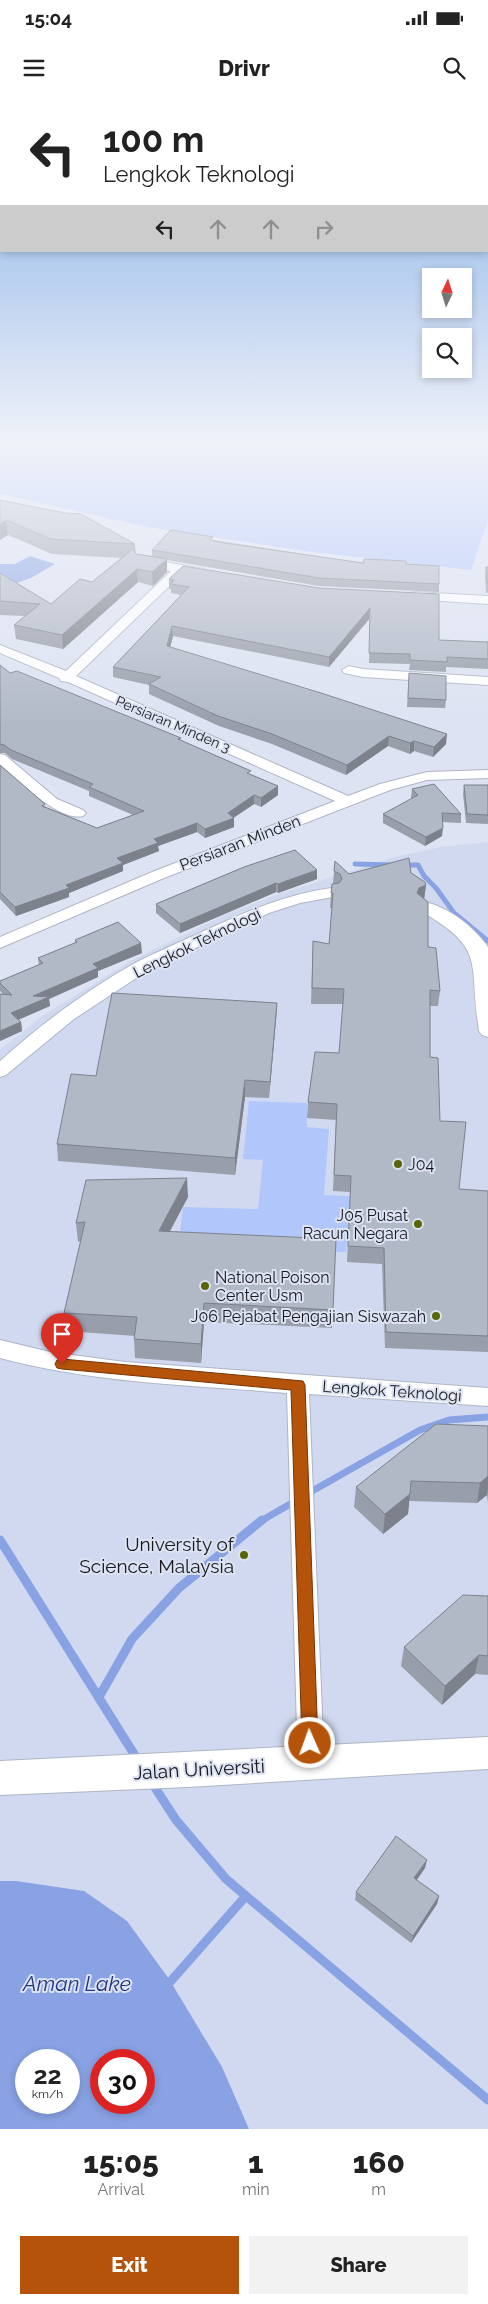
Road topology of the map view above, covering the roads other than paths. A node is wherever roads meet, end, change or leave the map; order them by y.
1 (141, 562) edge
2 (180, 569) junction
3 (217, 575) edge
4 (403, 596) edge
5 (488, 600) edge
6 (0, 649) edge
7 (349, 670) dead end
8 (66, 678) junction
9 (488, 681) edge
10 (0, 758) edge
11 (488, 774) edge
12 (346, 801) junction
13 (78, 813) dead end
14 (332, 893) edge
15 (425, 907) edge
16 (0, 943) edge
17 (488, 1032) edge
18 (0, 1070) edge
19 (0, 1349) edge
20 (298, 1385) junction
21 (488, 1397) edge
22 (488, 1752) edge
23 (310, 1762) junction
24 (0, 1778) edge

1 - 2 street
2 - 3 street
2 - 8 street
4 - 5 street
6 - 8 street, Persiaran Minden 3
7 - 9 street
8 - 12 street, Persiaran Minden 3
10 - 13 street
11 - 12 street, Persiaran Minden
12 - 16 street, Persiaran Minden
14 - 18 street, Lengkok Teknologi
15 - 17 street
19 - 20 street, Lengkok Teknologi
20 - 21 street, Lengkok Teknologi
20 - 23 street
22 - 23 street, Jalan Universiti
23 - 24 street, Jalan Universiti

